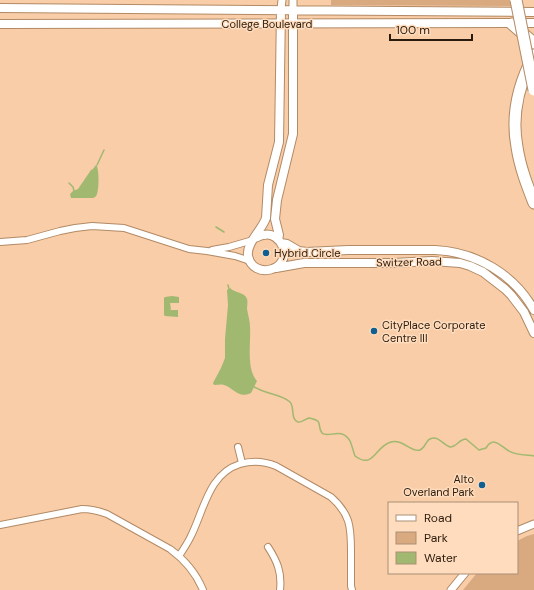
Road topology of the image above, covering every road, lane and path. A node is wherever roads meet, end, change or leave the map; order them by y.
1 (282, 0) edge
2 (293, 0) edge
3 (516, 0) edge
4 (523, 0) edge
5 (0, 8) edge
6 (281, 9) junction
7 (293, 10) junction
8 (516, 11) junction
9 (534, 12) edge
10 (534, 23) edge
11 (0, 24) edge
12 (281, 24) junction
13 (293, 24) junction
14 (512, 24) junction
15 (534, 44) edge
16 (534, 55) edge
17 (534, 90) edge
18 (279, 137) junction
19 (292, 139) junction
20 (534, 203) edge
21 (254, 239) junction
22 (280, 241) junction
23 (0, 242) edge
24 (348, 250) junction
25 (207, 251) junction
26 (250, 261) junction
27 (348, 263) junction
28 (276, 268) junction
29 (498, 272) junction
30 (493, 279) junction
31 (534, 310) edge
32 (534, 333) edge
33 (238, 448) dead end
34 (242, 463) junction
35 (534, 524) edge
36 (0, 525) edge
37 (526, 526) junction
38 (534, 527) edge
39 (518, 530) edge
40 (268, 547) dead end
41 (179, 556) junction
42 (464, 574) edge
43 (203, 590) edge
44 (280, 590) edge
45 (352, 590) edge
46 (451, 590) edge

1 - 6 street
2 - 7 street
3 - 17 highway, bridge
4 - 8 highway
5 - 6 main road, College Boulevard
6 - 7 main road, College Boulevard
6 - 12 main road
7 - 8 main road, College Boulevard
7 - 13 main road
8 - 9 main road, College Boulevard
10 - 14 main road, College Boulevard
11 - 12 main road, College Boulevard
12 - 13 main road, College Boulevard
12 - 18 main road
13 - 14 main road, College Boulevard
13 - 19 main road
14 - 15 highway
16 - 20 highway
18 - 19 main road
18 - 21 main road
19 - 22 main road
21 - 22 main road
21 - 25 street
21 - 26 main road
22 - 24 main road, Switzer Road
22 - 28 main road
23 - 25 street
24 - 27 main road
24 - 29 main road, Switzer Road
25 - 26 street
26 - 28 main road
27 - 28 main road, Switzer Road
27 - 30 main road, Switzer Road
29 - 30 main road
29 - 31 main road, Switzer Road
30 - 32 main road, Switzer Road
33 - 34 street
34 - 41 street
34 - 45 street
35 - 37 street
36 - 41 street
37 - 38 street
37 - 39 street
40 - 44 street
41 - 43 street
42 - 46 street

